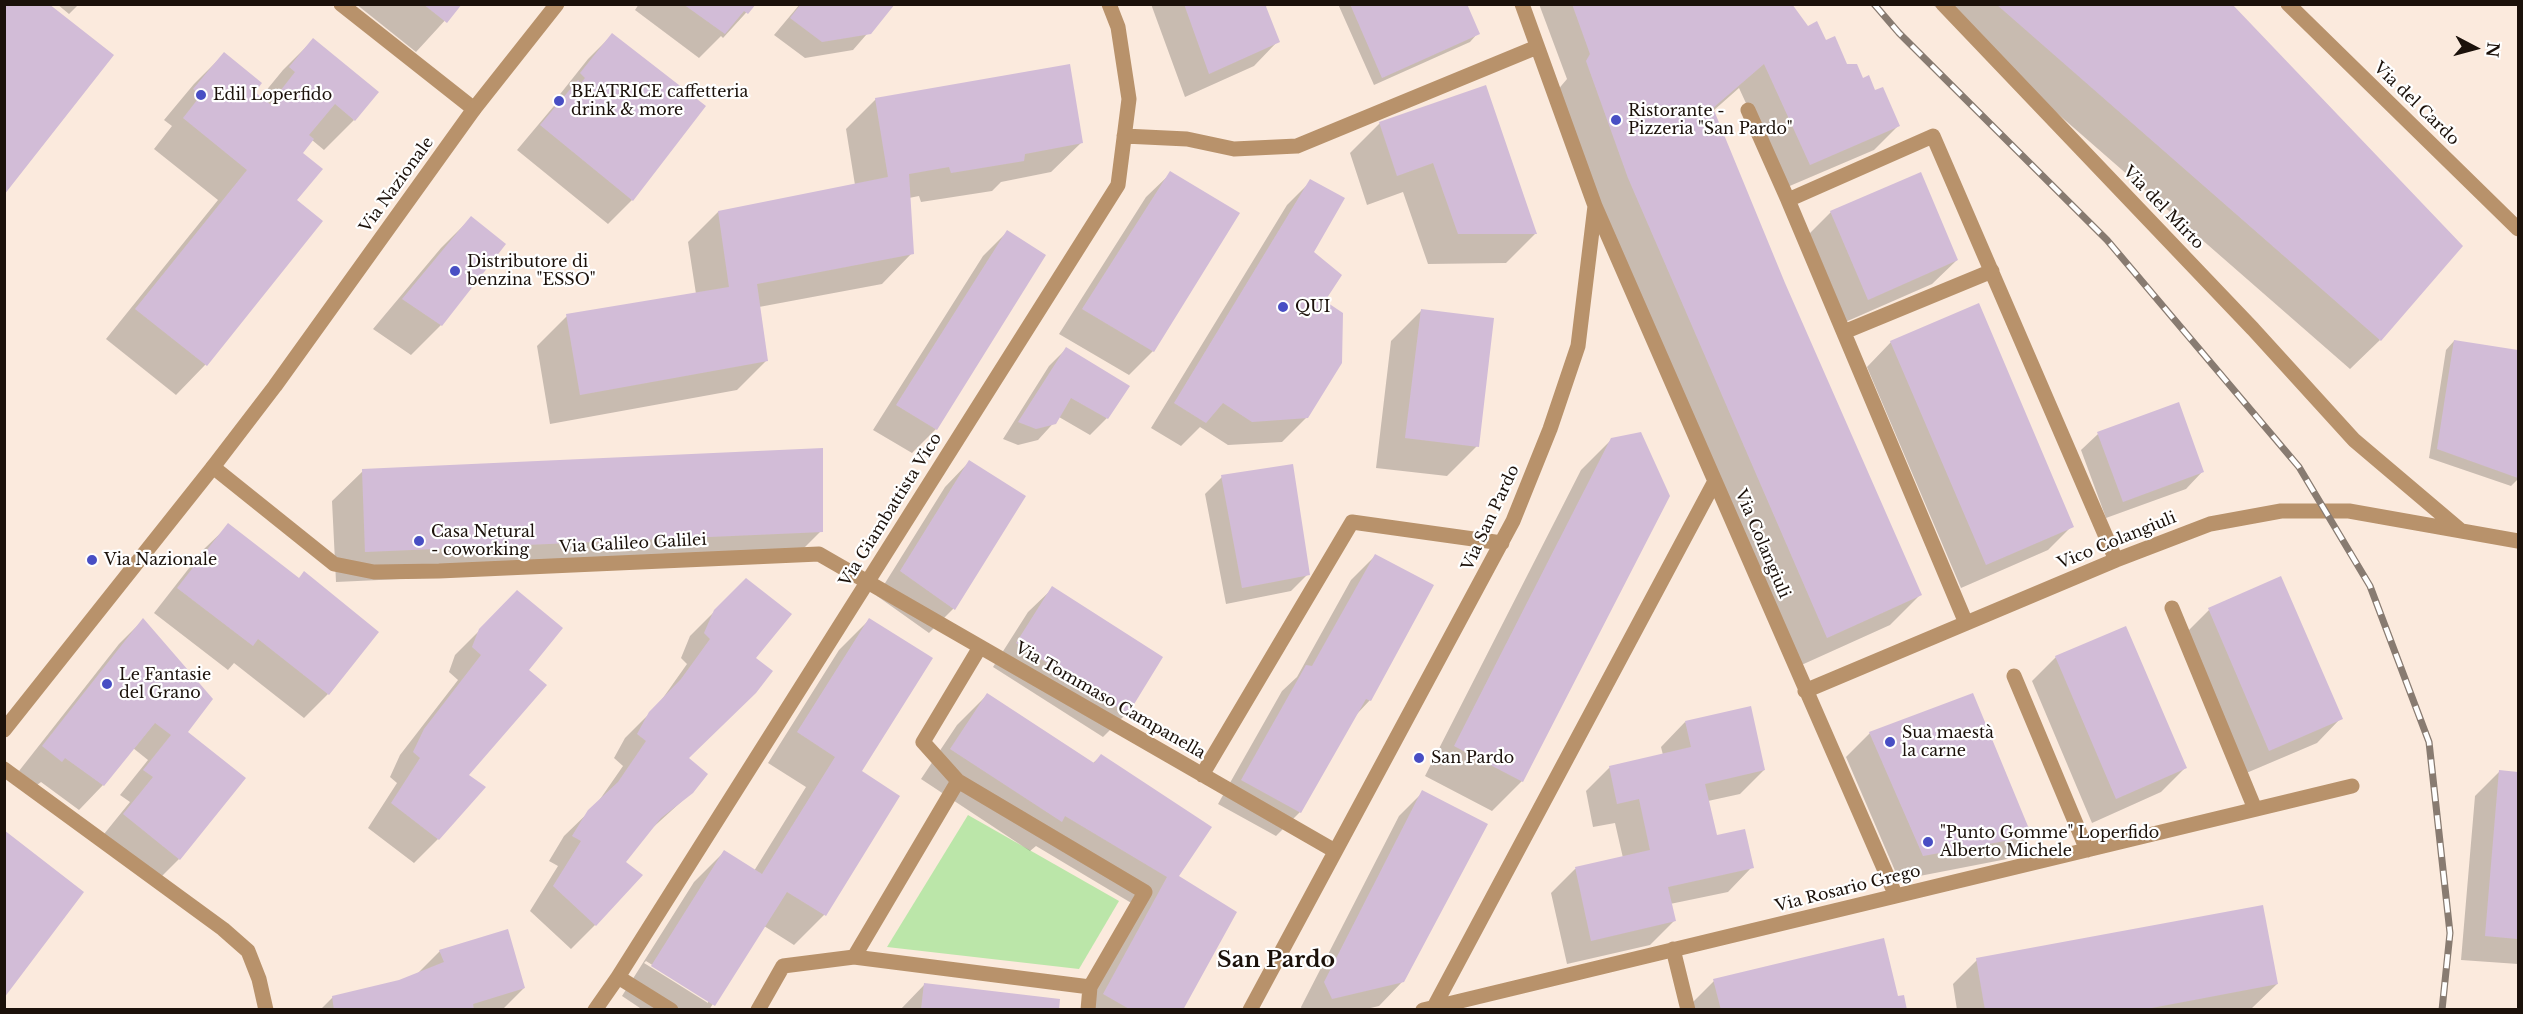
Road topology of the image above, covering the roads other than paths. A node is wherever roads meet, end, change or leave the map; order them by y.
1 (341, 4) edge
2 (557, 4) edge
3 (1109, 4) edge
4 (1522, 4) edge
5 (1943, 4) edge
6 (2288, 4) edge
7 (1537, 47) junction
8 (474, 109) junction
9 (1748, 110) dead end
10 (1124, 136) junction
11 (1788, 200) junction
12 (1595, 206) junction
13 (2518, 229) edge
14 (1992, 271) junction
15 (1844, 332) junction
16 (213, 467) junction
17 (1715, 481) junction
18 (2459, 529) junction
19 (2518, 541) edge
20 (1502, 543) junction
21 (2116, 560) junction
22 (867, 582) junction
23 (2172, 608) dead end
24 (1966, 623) junction
25 (980, 647) junction
26 (2014, 676) dead end
27 (1805, 691) junction
28 (4, 730) edge
29 (4, 769) edge
30 (1202, 775) junction
31 (958, 780) junction
32 (2352, 786) dead end
33 (2255, 809) junction
34 (2086, 850) junction
35 (1335, 851) junction
36 (1896, 896) junction
37 (1673, 949) junction
38 (854, 957) junction
39 (618, 977) junction
40 (1090, 987) junction
41 (1429, 1008) edge
42 (266, 1010) edge
43 (595, 1010) edge
44 (671, 1010) edge
45 (758, 1010) edge
46 (1089, 1010) edge
47 (1250, 1010) edge
48 (1688, 1010) edge

1 - 8 street
2 - 8 street, Via Nazionale
3 - 10 street, Via Giambattista Vico
4 - 7 street, Via San Pardo
5 - 18 street, Via del Mirto
6 - 13 street, Via del Cardo
7 - 10 street
7 - 12 street, Via San Pardo
8 - 16 street, Via Nazionale
9 - 11 street
10 - 22 street, Via Giambattista Vico
11 - 14 street
11 - 15 street
12 - 17 street, Via Colangiuli
12 - 20 street, Via San Pardo
14 - 15 street
14 - 21 street
15 - 24 street
16 - 22 street, Via Galileo Galilei
16 - 28 street, Via Nazionale
17 - 27 street, Via Colangiuli
17 - 41 street
18 - 19 street, Vico Colangiuli
18 - 21 street, Vico Colangiuli
20 - 30 street
20 - 35 street, Via San Pardo
21 - 24 street, Vico Colangiuli
22 - 25 street, Via Tommaso Campanella
22 - 39 street, Via Giambattista Vico
23 - 33 street
24 - 27 street, Vico Colangiuli
25 - 30 street, Via Tommaso Campanella
25 - 31 street
26 - 34 street
27 - 36 street, Via Colangiuli
29 - 42 street
30 - 35 street, Via Tommaso Campanella
31 - 38 street
31 - 40 street
32 - 33 street, Via Rosario Grego
33 - 34 street, Via Rosario Grego
34 - 36 street, Via Rosario Grego
35 - 47 street, Via San Pardo
36 - 37 street, Via Rosario Grego
37 - 41 street, Via Rosario Grego
37 - 48 street
38 - 40 street
38 - 45 street
39 - 43 street, Via Giambattista Vico
39 - 44 street
40 - 46 street

